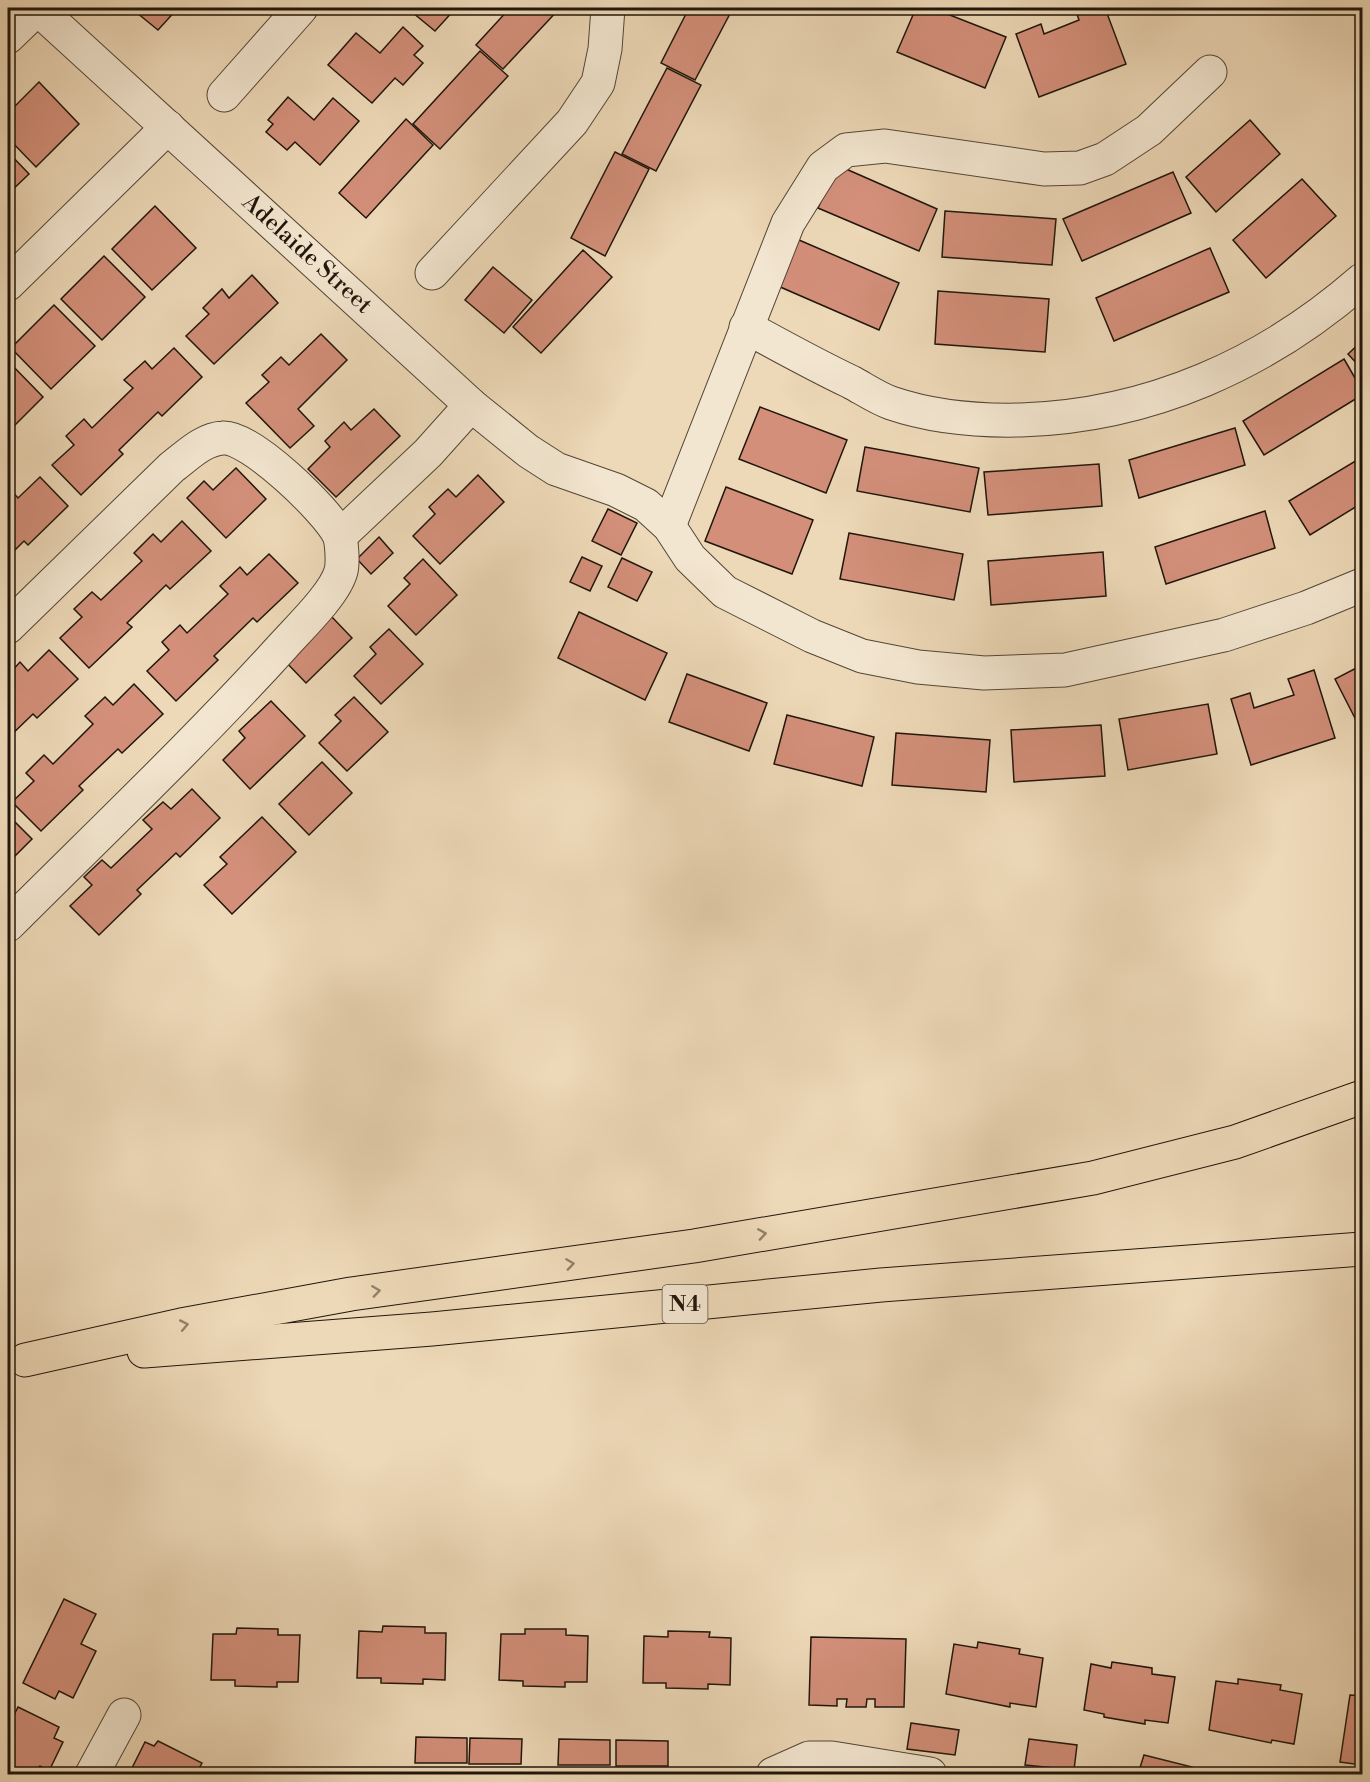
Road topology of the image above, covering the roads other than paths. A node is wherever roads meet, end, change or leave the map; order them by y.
1 (37, 8) edge
2 (302, 8) edge
3 (608, 8) edge
4 (8, 38) edge
5 (1210, 72) dead end
6 (224, 95) dead end
7 (168, 127) junction
8 (432, 273) dead end
9 (1362, 280) edge
10 (8, 284) edge
11 (746, 327) junction
12 (471, 405) junction
13 (669, 526) junction
14 (340, 536) junction
15 (1362, 585) edge
16 (8, 627) edge
17 (8, 925) edge
18 (1362, 1097) edge
19 (1362, 1250) edge
20 (16, 1361) edge
21 (124, 1715) dead end
22 (92, 1774) edge
23 (773, 1774) edge
24 (930, 1774) edge

1 - 4 street
1 - 7 street, Adelaide Street
2 - 6 street
3 - 8 street
5 - 11 street
7 - 10 street
7 - 12 street, Adelaide Street
9 - 11 street
11 - 13 street
12 - 13 street, Adelaide Street
12 - 14 street
13 - 15 street, Adelaide Street
14 - 16 street
14 - 17 street
20 -> 18 highway
19 - 20 highway, N4
21 - 22 street
23 - 24 street

